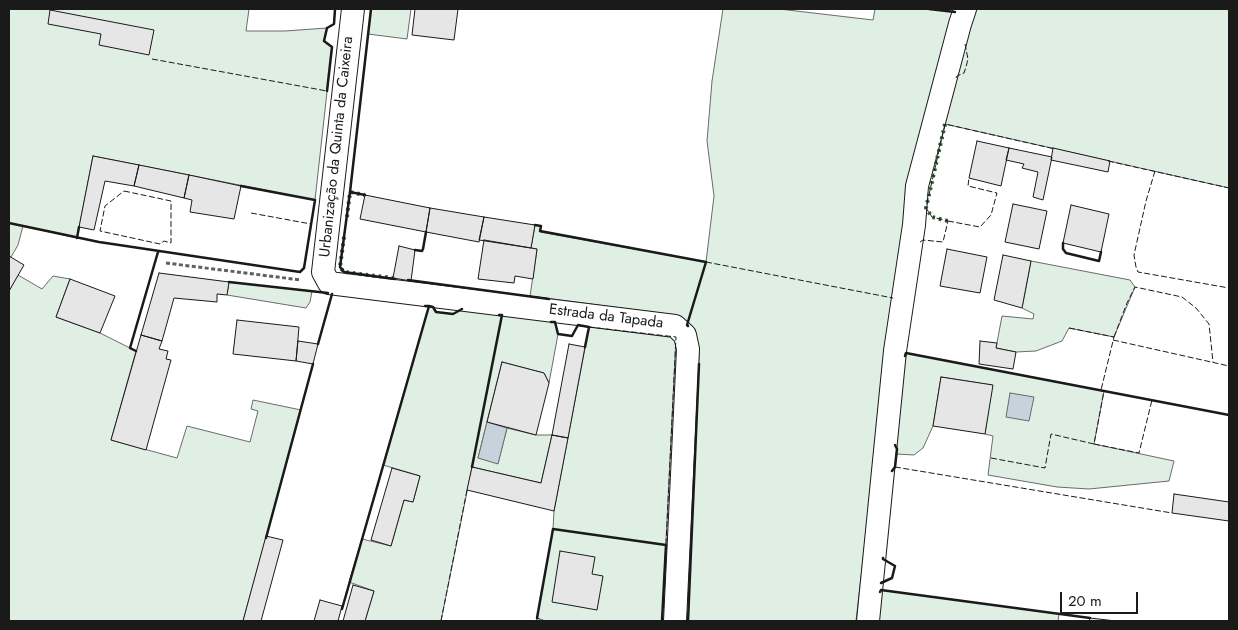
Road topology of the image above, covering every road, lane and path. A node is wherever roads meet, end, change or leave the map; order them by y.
1 (353, 9) edge
2 (965, 9) edge
3 (166, 264) dead end
4 (329, 283) junction
5 (675, 621) edge
6 (868, 621) edge

1 - 4 street, Urbanização da Quinta da Caixeira
2 - 6 street
3 - 4 path
4 - 5 street, Estrada da Tapada

